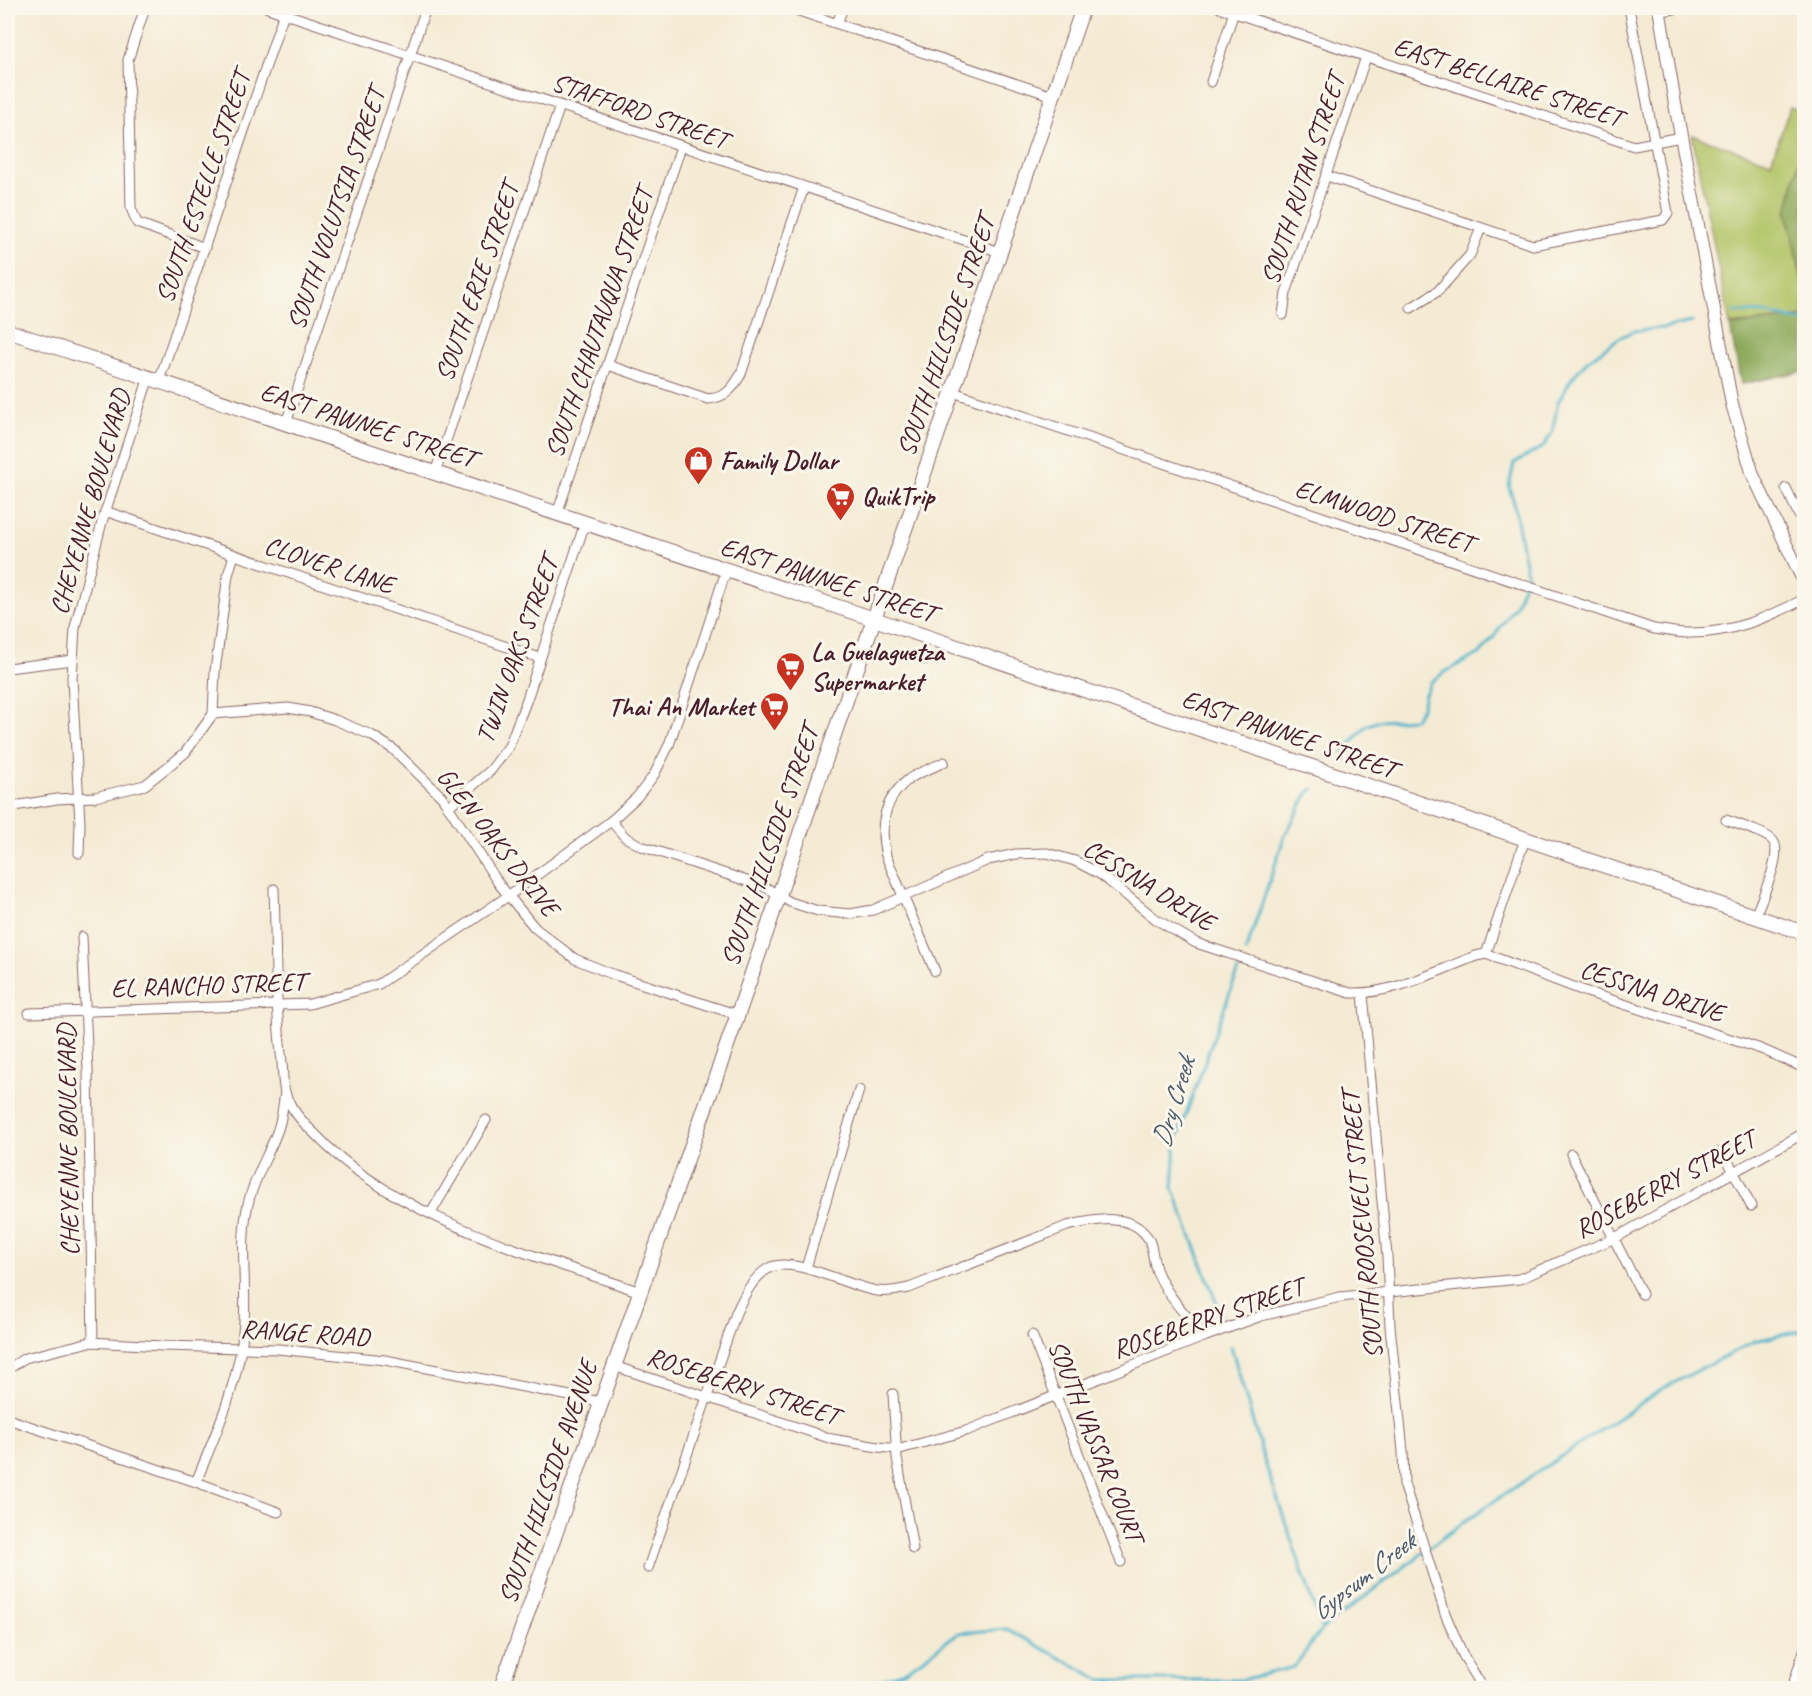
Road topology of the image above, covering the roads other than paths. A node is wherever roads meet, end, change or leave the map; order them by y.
1 (145, 8) edge
2 (268, 8) edge
3 (426, 8) edge
4 (790, 8) edge
5 (843, 8) edge
6 (1083, 8) edge
7 (1220, 8) edge
8 (1629, 8) edge
9 (1683, 8) edge
10 (1660, 9) edge
11 (285, 10) edge
12 (1234, 12) junction
13 (837, 23) junction
14 (410, 55) junction
15 (1366, 57) junction
16 (1211, 82) dead end
17 (1053, 96) junction
18 (560, 106) junction
19 (1681, 137) junction
20 (1656, 142) junction
21 (681, 147) junction
22 (1327, 176) junction
23 (804, 187) junction
24 (1481, 228) junction
25 (205, 248) junction
26 (1000, 252) junction
27 (1412, 308) dead end
28 (1283, 315) dead end
29 (8, 331) edge
30 (608, 365) junction
31 (154, 379) junction
32 (953, 392) junction
33 (286, 423) junction
34 (435, 473) junction
35 (1786, 488) dead end
36 (105, 511) junction
37 (557, 514) junction
38 (585, 523) junction
39 (1804, 526) edge
40 (234, 555) junction
41 (726, 572) junction
42 (1804, 582) edge
43 (1804, 599) edge
44 (874, 620) junction
45 (540, 657) junction
46 (73, 660) junction
47 (8, 668) edge
48 (213, 714) junction
49 (944, 762) dead end
50 (79, 798) junction
51 (8, 807) edge
52 (448, 807) junction
53 (1726, 820) dead end
54 (611, 821) junction
55 (1525, 839) junction
56 (80, 853) dead end
57 (274, 889) dead end
58 (778, 895) junction
59 (508, 896) junction
60 (904, 897) junction
61 (1755, 917) junction
62 (1804, 933) edge
63 (82, 937) dead end
64 (1486, 954) junction
65 (936, 971) dead end
66 (1363, 994) junction
67 (277, 1005) junction
68 (86, 1011) junction
69 (29, 1014) dead end
70 (738, 1016) junction
71 (1804, 1068) edge
72 (285, 1090) junction
73 (859, 1090) dead end
74 (486, 1120) dead end
75 (1804, 1133) edge
76 (1723, 1151) dead end
77 (1571, 1154) dead end
78 (1733, 1172) junction
79 (1751, 1206) dead end
80 (431, 1213) junction
81 (1615, 1238) junction
82 (807, 1268) junction
83 (640, 1292) junction
84 (1389, 1294) junction
85 (1642, 1294) dead end
86 (1032, 1335) dead end
87 (1206, 1336) junction
88 (93, 1342) junction
89 (241, 1348) junction
90 (614, 1366) junction
91 (8, 1369) edge
92 (893, 1394) dead end
93 (1056, 1395) junction
94 (707, 1398) junction
95 (602, 1402) junction
96 (8, 1419) edge
97 (896, 1448) junction
98 (196, 1482) junction
99 (278, 1512) dead end
100 (913, 1549) dead end
101 (1121, 1562) dead end
102 (648, 1568) dead end
103 (1804, 1651) edge
104 (501, 1689) edge
105 (1482, 1689) edge
106 (1792, 1689) edge

1 - 25 street
2 - 11 street, STAFFORD STREET
3 - 14 street, SOUTH VOLUTSIA STREET
4 - 13 street
5 - 13 street
6 - 17 main road, SOUTH HILLSIDE STREET
7 - 12 street, EAST BELLAIRE STREET
8 - 20 street
9 - 10 street
10 - 19 street
11 - 14 street, STAFFORD STREET
11 - 25 street, SOUTH ESTELLE STREET
12 - 15 street, EAST BELLAIRE STREET
12 - 16 street
13 - 17 street
14 - 18 street, STAFFORD STREET
14 - 33 street, SOUTH VOLUTSIA STREET
15 - 20 street, EAST BELLAIRE STREET
15 - 22 street, SOUTH RUTAN STREET
17 - 26 main road, SOUTH HILLSIDE STREET
18 - 21 street, STAFFORD STREET
18 - 34 street, SOUTH ERIE STREET
19 - 20 street, EAST BELLAIRE STREET
19 - 42 street
20 - 24 street
21 - 23 street, STAFFORD STREET
21 - 30 street, SOUTH CHAUTAUQUA STREET
22 - 24 street
22 - 28 street, SOUTH RUTAN STREET
23 - 26 street, STAFFORD STREET
23 - 30 street
24 - 27 street
25 - 31 street, SOUTH ESTELLE STREET
26 - 32 main road, SOUTH HILLSIDE STREET
29 - 31 main road, EAST PAWNEE STREET
30 - 37 street, SOUTH CHAUTAUQUA STREET
31 - 33 main road, EAST PAWNEE STREET
31 - 36 street, CHEYENNE BOULEVARD
32 - 43 street, ELMWOOD STREET
32 - 44 main road, SOUTH HILLSIDE STREET
33 - 34 main road, EAST PAWNEE STREET
34 - 37 main road, EAST PAWNEE STREET
35 - 39 street
36 - 40 street, CLOVER LANE
36 - 46 street, CHEYENNE BOULEVARD
37 - 38 main road, EAST PAWNEE STREET
38 - 41 main road, EAST PAWNEE STREET
38 - 45 street, TWIN OAKS STREET
40 - 45 street, CLOVER LANE
40 - 48 street
41 - 44 main road, EAST PAWNEE STREET
41 - 54 street, EL RANCHO STREET
44 - 55 main road, EAST PAWNEE STREET
44 - 58 main road, SOUTH HILLSIDE STREET
45 - 52 street, TWIN OAKS STREET
46 - 47 street
46 - 50 street, CHEYENNE BOULEVARD
48 - 50 street
48 - 52 street, GLEN OAKS DRIVE
49 - 60 street
50 - 51 street
50 - 56 street, CHEYENNE BOULEVARD
52 - 59 street, GLEN OAKS DRIVE
53 - 61 street
54 - 58 street, CESSNA DRIVE
54 - 59 street, EL RANCHO STREET
55 - 61 main road, EAST PAWNEE STREET
55 - 64 street
57 - 67 street
58 - 60 street, CESSNA DRIVE
58 - 70 main road, SOUTH HILLSIDE STREET
59 - 67 street, EL RANCHO STREET
59 - 70 street, GLEN OAKS DRIVE
60 - 65 street
60 - 66 street, CESSNA DRIVE
61 - 62 main road, EAST PAWNEE STREET
63 - 68 street, CHEYENNE BOULEVARD
64 - 66 street
64 - 71 street, CESSNA DRIVE
66 - 84 street, SOUTH ROOSEVELT STREET
67 - 68 street, EL RANCHO STREET
67 - 72 street
68 - 69 street, EL RANCHO STREET
68 - 88 street, CHEYENNE BOULEVARD
70 - 83 main road, SOUTH HILLSIDE STREET
72 - 80 street
72 - 89 street
73 - 82 street
74 - 80 street
75 - 78 street, ROSEBERRY STREET
76 - 78 street
77 - 81 street
78 - 79 street
78 - 81 street, ROSEBERRY STREET
80 - 83 street
81 - 84 street, ROSEBERRY STREET
81 - 85 street
82 - 87 street
82 - 94 street
83 - 90 main road, SOUTH HILLSIDE AVENUE
84 - 87 street, ROSEBERRY STREET
84 - 105 street, SOUTH ROOSEVELT STREET
86 - 93 street, SOUTH VASSAR COURT
87 - 93 street, ROSEBERRY STREET
88 - 89 street, RANGE ROAD
88 - 91 street, RANGE ROAD
89 - 95 street, RANGE ROAD
89 - 98 street
90 - 94 street, ROSEBERRY STREET
90 - 95 main road, SOUTH HILLSIDE AVENUE
92 - 97 street
93 - 97 street, ROSEBERRY STREET
93 - 101 street, SOUTH VASSAR COURT
94 - 97 street, ROSEBERRY STREET
94 - 102 street
95 - 104 main road, SOUTH HILLSIDE AVENUE
96 - 98 street
97 - 100 street
98 - 99 street
103 - 106 street

